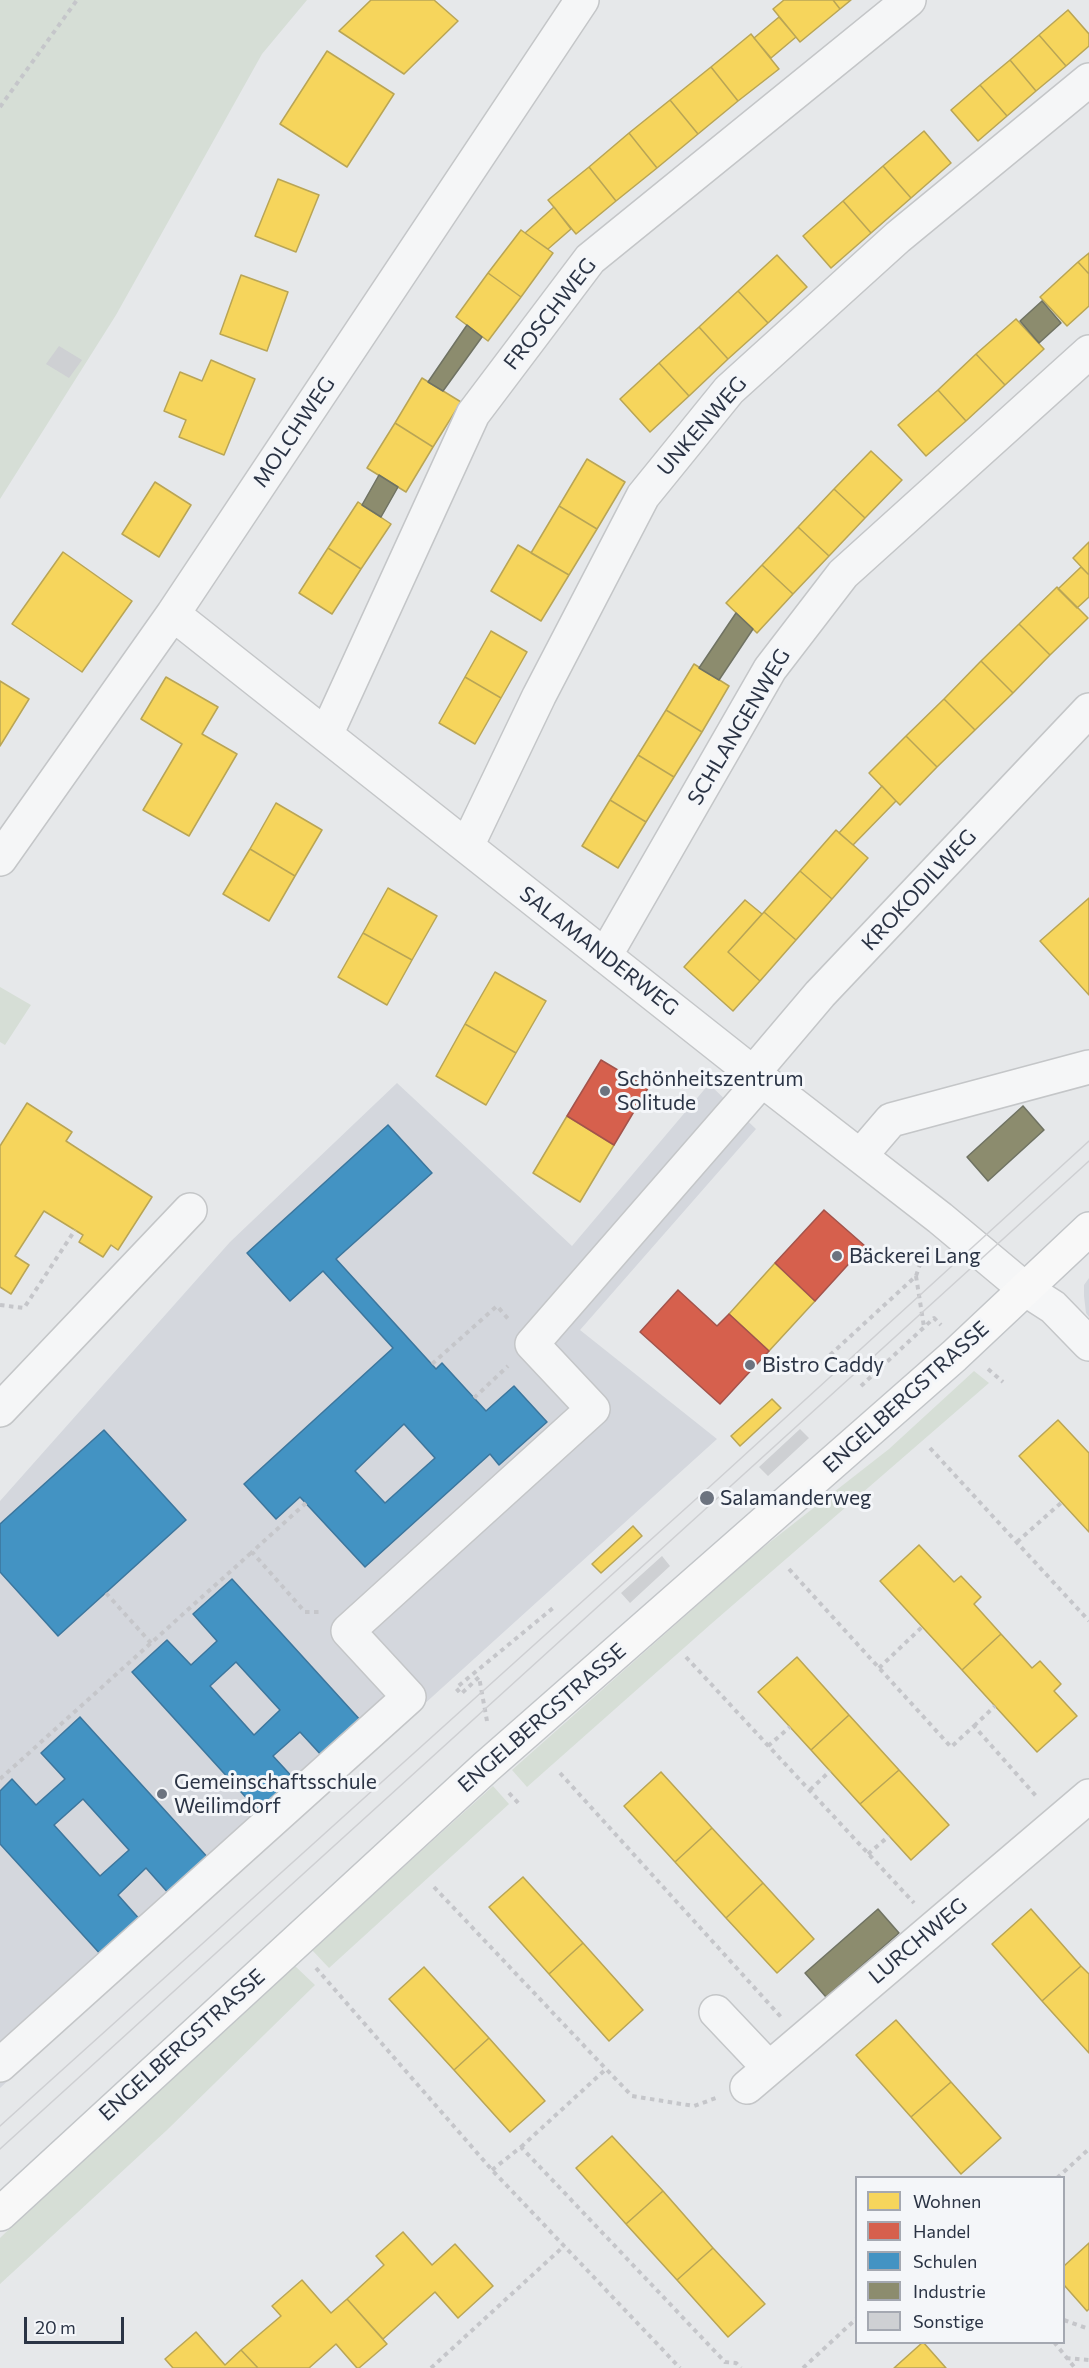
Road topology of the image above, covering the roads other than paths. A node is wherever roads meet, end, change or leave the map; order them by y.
1 (582, 0) edge
2 (909, 0) edge
3 (1089, 80) edge
4 (1089, 352) edge
5 (173, 614) junction
6 (1089, 710) edge
7 (326, 735) junction
8 (466, 846) junction
9 (0, 859) edge
10 (605, 956) junction
11 (1089, 1067) edge
12 (758, 1077) junction
13 (861, 1155) junction
14 (190, 1210) dead end
15 (1089, 1228) edge
16 (1025, 1288) junction
17 (1089, 1344) edge
18 (0, 1410) edge
19 (1089, 1796) edge
20 (716, 2012) dead end
21 (0, 2065) edge
22 (0, 2214) edge

1 - 5 street, MOLCHWEG
2 - 7 street, FROSCHWEG
3 - 8 street, UNKENWEG
4 - 10 street, SCHLANGENWEG
5 - 7 street, SALAMANDERWEG
5 - 9 street, MOLCHWEG
6 - 12 street, KROKODILWEG
7 - 8 street, SALAMANDERWEG
8 - 10 street, SALAMANDERWEG
10 - 12 street, SALAMANDERWEG
11 - 13 street
12 - 13 street, SALAMANDERWEG
12 - 21 street, KROKODILWEG
13 - 16 street, SALAMANDERWEG
14 - 18 street
15 - 16 main road, ENGELBERGSTRASSE
16 - 17 street, SALAMANDERWEG
16 - 22 main road, ENGELBERGSTRASSE
19 - 20 street, LURCHWEG

